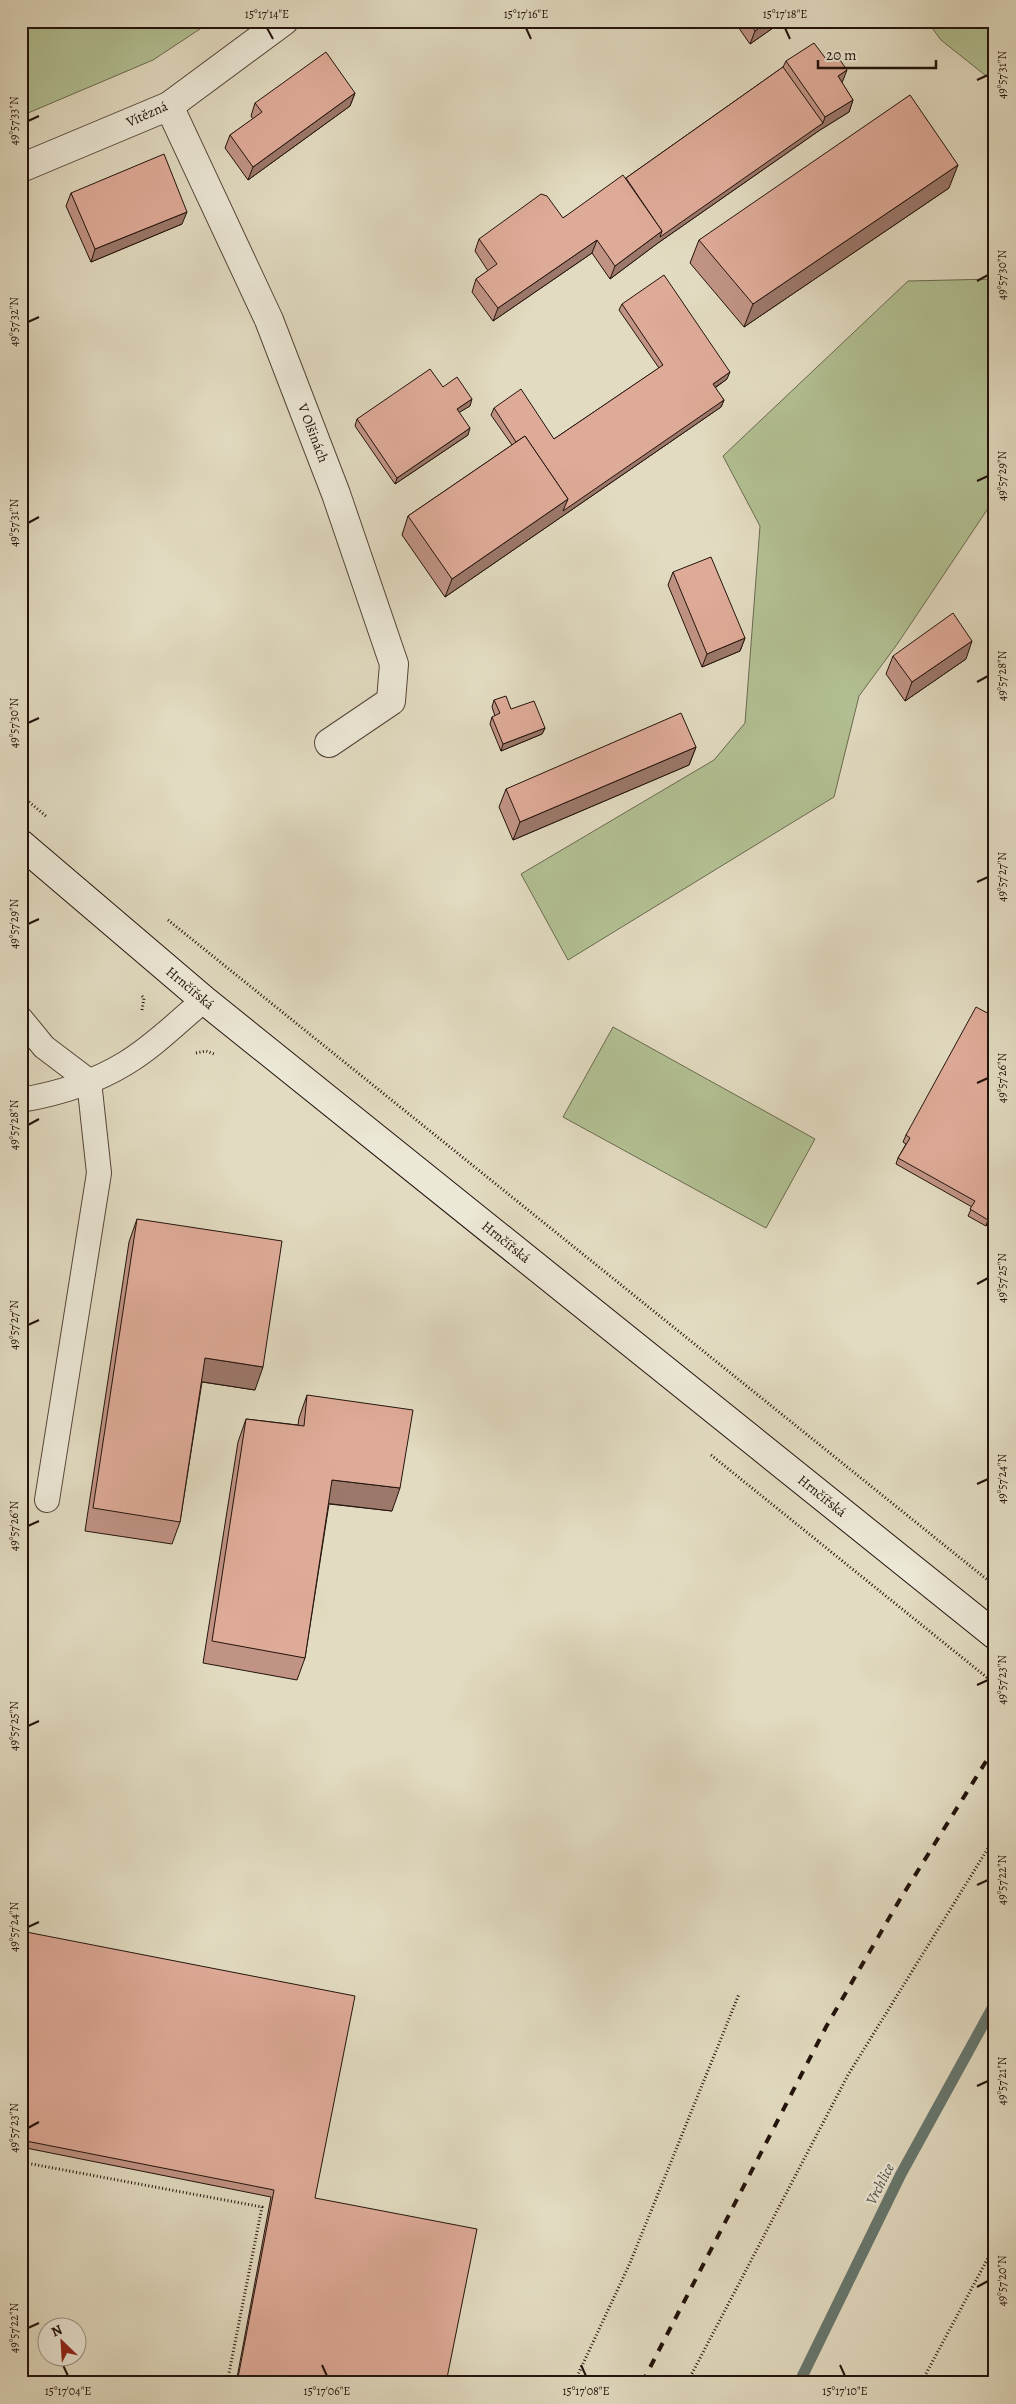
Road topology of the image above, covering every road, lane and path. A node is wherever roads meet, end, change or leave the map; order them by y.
1 (284, 21) edge
2 (169, 106) junction
3 (21, 168) edge
4 (329, 743) dead end
5 (21, 794) edge
6 (50, 820) dead end
7 (21, 844) edge
8 (160, 914) dead end
9 (204, 1000) junction
10 (21, 1019) edge
11 (89, 1081) junction
12 (21, 1100) edge
13 (46, 1500) dead end
14 (858, 1574) dead end
15 (995, 1586) edge
16 (995, 1635) edge
17 (995, 1684) edge
18 (995, 1837) edge
19 (739, 1994) dead end
20 (21, 2162) edge
21 (995, 2245) edge
22 (227, 2383) edge
23 (574, 2383) edge
24 (687, 2383) edge
25 (920, 2383) edge

1 - 2 main road, Vítězná
2 - 3 main road, Vítězná
2 - 4 main road, V Olšinách
5 - 6 path
7 - 9 main road, Hrnčířská
8 - 15 path
9 - 11 lane
9 - 16 main road, Hrnčířská
10 - 11 lane
11 - 12 lane
11 - 13 lane
14 - 17 path
18 - 24 path
19 - 23 path
20 - 22 path
21 - 25 path

